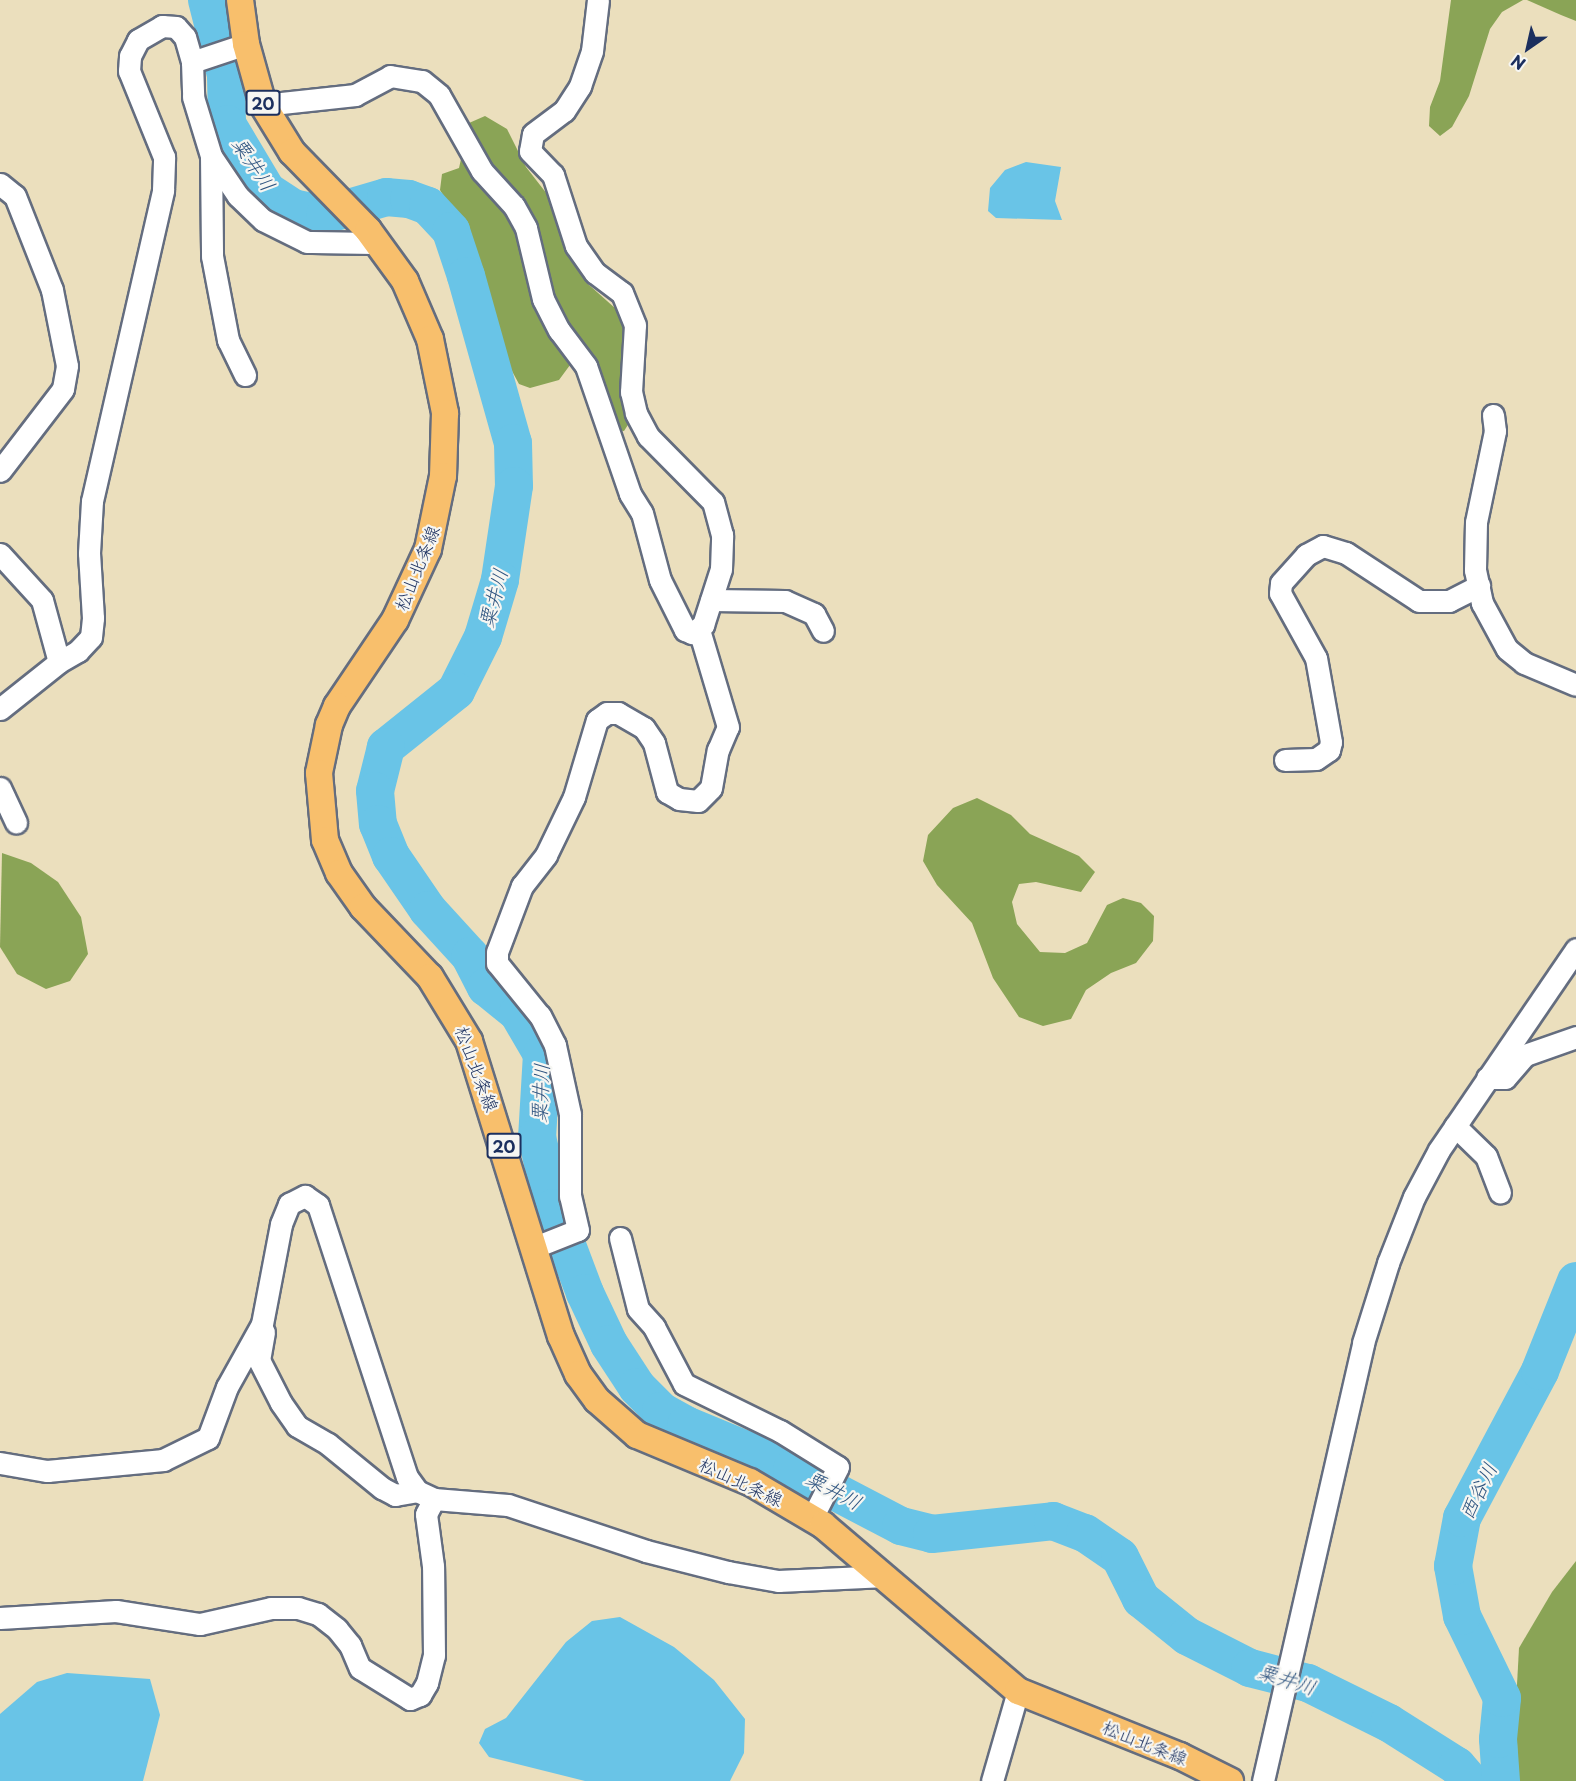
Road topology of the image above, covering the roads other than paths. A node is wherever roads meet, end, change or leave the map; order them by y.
1 (240, 0) edge
2 (598, 0) edge
3 (238, 47) junction
4 (195, 61) junction
5 (263, 105) junction
6 (211, 156) junction
7 (0, 184) edge
8 (373, 236) junction
9 (245, 375) dead end
10 (1493, 415) dead end
11 (0, 471) edge
12 (0, 554) edge
13 (1479, 586) junction
14 (711, 600) junction
15 (699, 630) junction
16 (823, 632) dead end
17 (59, 662) junction
18 (1576, 685) edge
19 (1, 706) edge
20 (1285, 760) dead end
21 (0, 788) edge
22 (16, 822) dead end
23 (1576, 949) edge
24 (1576, 1037) edge
25 (1487, 1078) junction
26 (1455, 1126) junction
27 (1500, 1192) dead end
28 (620, 1238) dead end
29 (553, 1240) junction
30 (262, 1324) junction
31 (0, 1463) edge
32 (426, 1495) junction
33 (817, 1509) junction
34 (886, 1576) junction
35 (0, 1618) edge
36 (1018, 1691) junction
37 (992, 1781) edge
38 (1230, 1781) edge
39 (1263, 1781) edge

1 - 3 main road, 松山北条線 / 20
2 - 14 street
3 - 4 street
3 - 5 main road, 松山北条線 / 20
4 - 6 street
4 - 17 street
5 - 8 main road, 松山北条線 / 20
5 - 15 street
6 - 8 street
6 - 9 street
7 - 11 street
8 - 29 main road, 松山北条線 / 20
10 - 13 street
12 - 17 street
13 - 18 street
13 - 20 street
14 - 15 street
14 - 16 street
15 - 29 street
17 - 19 street
21 - 22 street
23 - 25 street
24 - 25 street
25 - 26 street
26 - 27 street
26 - 39 street
28 - 33 street
29 - 33 main road, 松山北条線 / 20
30 - 31 street
30 - 32 street
30 - 32 street
32 - 34 street
32 - 35 street
33 - 34 main road, 松山北条線 / 20
34 - 36 main road, 松山北条線 / 20
36 - 37 street
36 - 38 main road, 松山北条線 / 20

